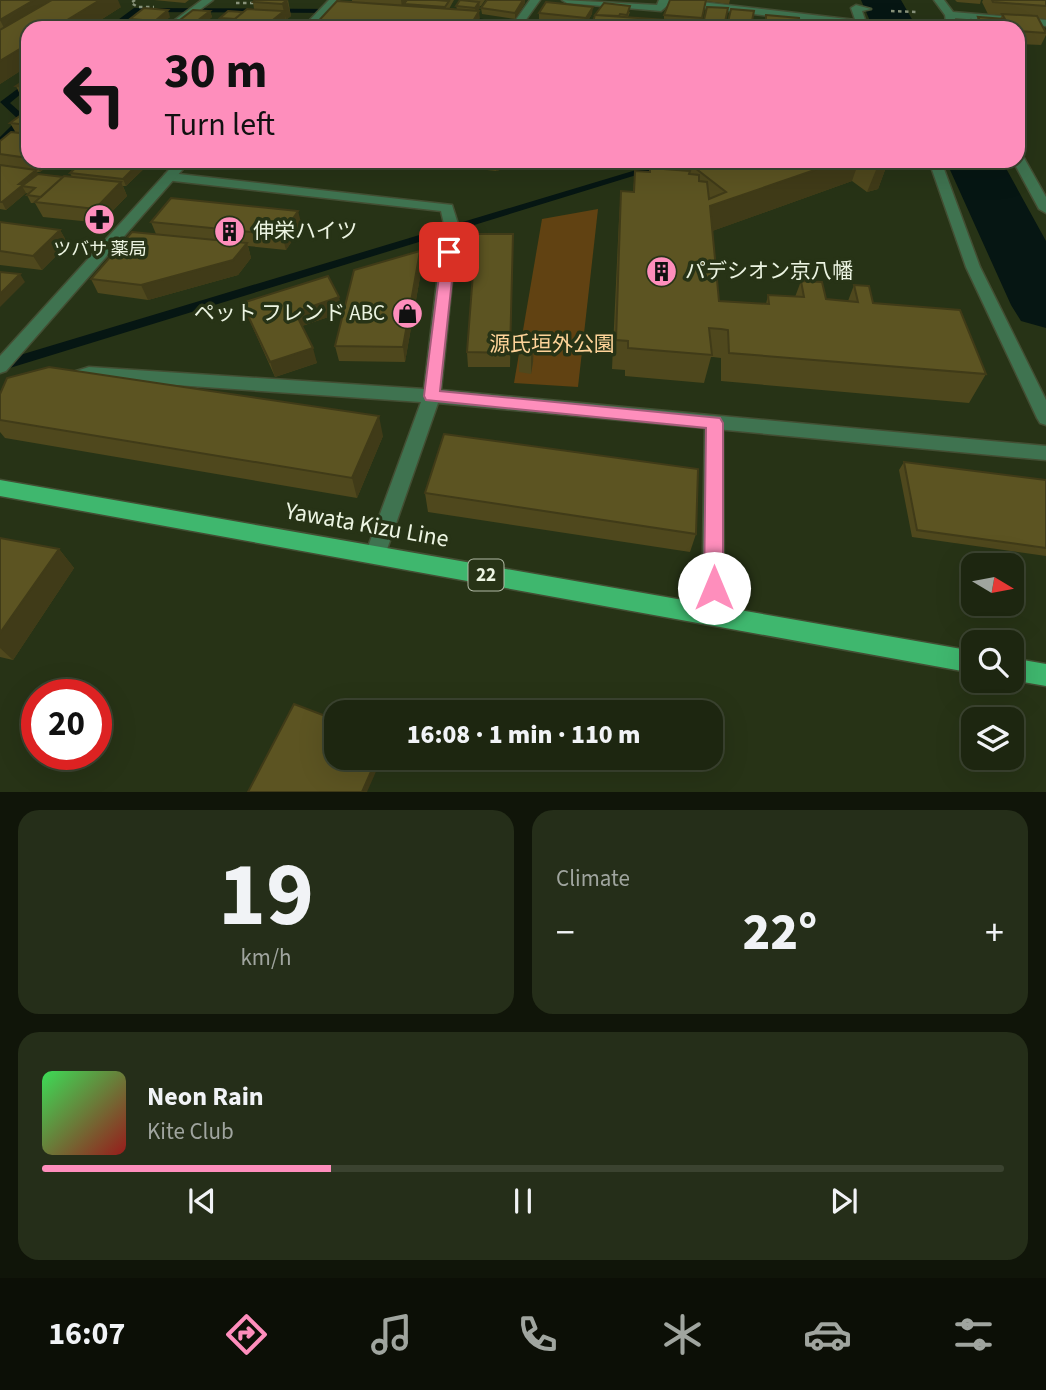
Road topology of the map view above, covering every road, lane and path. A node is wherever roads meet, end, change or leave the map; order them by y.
1 (208, 0) edge
2 (334, 0) edge
3 (535, 0) edge
4 (567, 0) edge
5 (939, 0) edge
6 (859, 6) edge
7 (928, 13) dead end
8 (950, 15) junction
9 (178, 21) edge
10 (314, 21) edge
11 (520, 21) edge
12 (825, 21) edge
13 (951, 21) edge
14 (1022, 21) edge
15 (1025, 21) edge
16 (1046, 23) edge
17 (178, 168) edge
18 (938, 168) edge
19 (1023, 168) edge
20 (170, 177) junction
21 (1046, 209) edge
22 (0, 367) edge
23 (51, 384) edge
24 (432, 396) junction
25 (1046, 418) edge
26 (714, 423) junction
27 (1046, 453) edge
28 (0, 488) edge
29 (375, 555) junction
30 (713, 615) junction
31 (961, 660) edge
32 (1024, 671) edge
33 (1046, 675) edge

1 - 9 street
2 - 10 street
3 - 11 street
4 - 12 street
5 - 8 street
6 - 7 path
8 - 13 street
8 - 14 street
15 - 16 street
17 - 20 street
18 - 25 street
19 - 21 street
20 - 22 street
20 - 24 street
23 - 24 street
24 - 26 street
24 - 29 street
26 - 27 street
26 - 30 street
28 - 29 main road, Yawata Kizu Line / 22
29 - 30 main road, Yawata Kizu Line / 22
30 - 31 main road, Yawata Kizu Line / 22
32 - 33 main road

